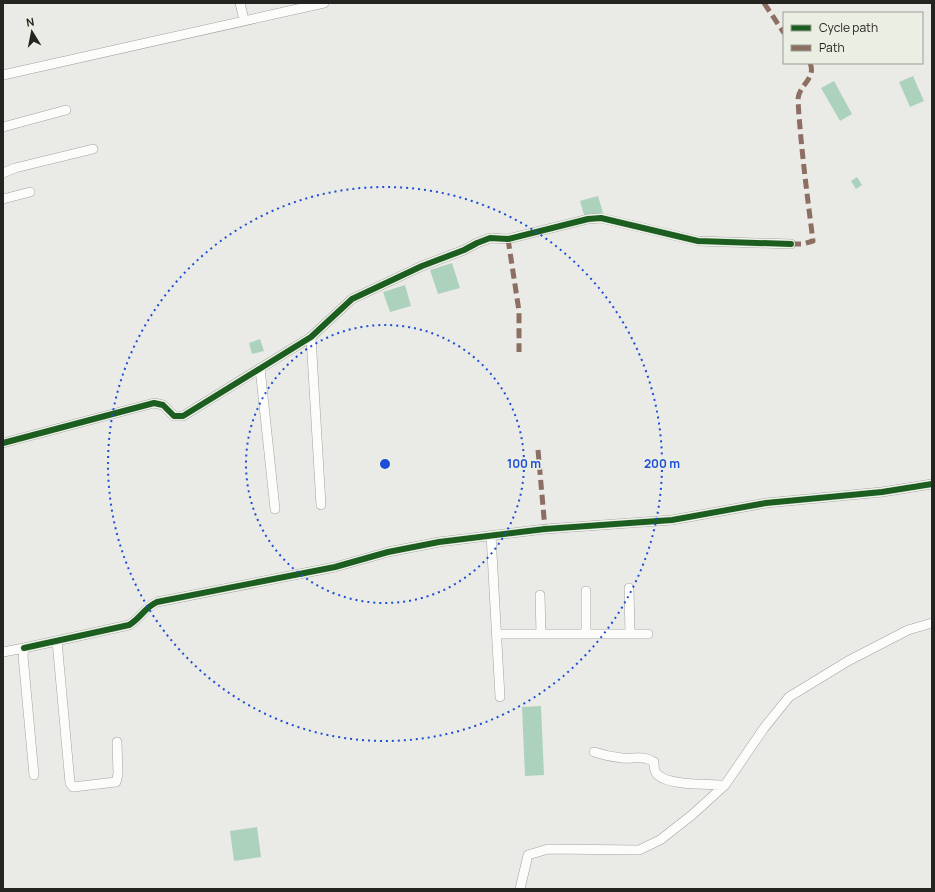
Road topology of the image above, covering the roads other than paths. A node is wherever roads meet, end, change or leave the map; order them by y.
1 (240, 3) edge
2 (324, 3) edge
3 (244, 20) junction
4 (3, 75) edge
5 (66, 110) dead end
6 (3, 127) edge
7 (93, 149) dead end
8 (3, 173) edge
9 (30, 192) dead end
10 (3, 199) edge
11 (791, 244) dead end
12 (311, 337) junction
13 (260, 368) junction
14 (3, 443) edge
15 (932, 484) edge
16 (321, 505) dead end
17 (275, 509) dead end
18 (491, 535) junction
19 (629, 588) dead end
20 (586, 591) dead end
21 (540, 595) dead end
22 (932, 623) edge
23 (497, 634) junction
24 (540, 634) junction
25 (586, 634) junction
26 (630, 634) junction
27 (648, 634) dead end
28 (57, 641) junction
29 (24, 648) junction
30 (3, 652) edge
31 (500, 697) dead end
32 (117, 742) dead end
33 (594, 752) dead end
34 (34, 776) dead end
35 (725, 785) junction
36 (520, 889) edge

1 - 3 street
2 - 3 street
3 - 4 street
5 - 6 street
7 - 8 street
9 - 10 street
11 - 12 street
12 - 13 street
12 - 16 street
13 - 14 street
13 - 17 street
15 - 18 street
18 - 23 street
18 - 28 street
19 - 26 street
20 - 25 street
21 - 24 street
22 - 35 street
23 - 24 street
23 - 31 street
24 - 25 street
25 - 26 street
26 - 27 street
28 - 29 street
28 - 32 street
29 - 30 street
29 - 34 street
33 - 35 street
35 - 36 street

